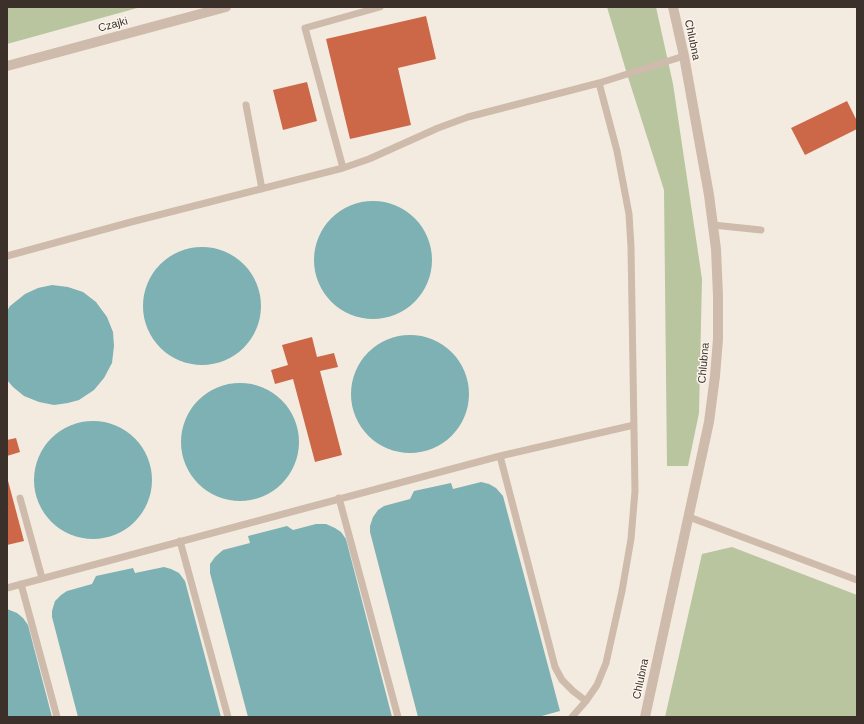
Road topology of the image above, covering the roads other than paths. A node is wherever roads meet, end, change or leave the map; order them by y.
1 (226, 7) edge
2 (380, 7) edge
3 (673, 7) edge
4 (684, 56) junction
5 (7, 66) edge
6 (599, 83) junction
7 (246, 105) dead end
8 (343, 168) junction
9 (262, 189) junction
10 (713, 225) junction
11 (761, 230) dead end
12 (7, 256) edge
13 (634, 425) junction
14 (500, 456) junction
15 (20, 498) dead end
16 (338, 498) junction
17 (689, 517) junction
18 (180, 541) junction
19 (42, 578) junction
20 (857, 580) edge
21 (21, 584) junction
22 (7, 588) edge
23 (586, 701) junction
24 (57, 717) edge
25 (228, 717) edge
26 (398, 717) edge
27 (572, 717) edge
28 (645, 717) edge

1 - 5 street, Czajki
2 - 8 lane
3 - 4 street, Chlubna
4 - 6 lane
4 - 10 street, Chlubna
6 - 8 lane
6 - 13 lane
7 - 9 lane
8 - 9 lane
9 - 12 lane
10 - 11 lane
10 - 17 street, Chlubna
13 - 14 lane
13 - 23 lane
14 - 16 lane
14 - 23 lane
15 - 19 lane
16 - 18 lane
16 - 26 lane
17 - 20 lane
17 - 28 street, Chlubna
18 - 19 lane
18 - 25 lane
19 - 21 lane
21 - 22 lane
21 - 24 lane
23 - 27 lane

